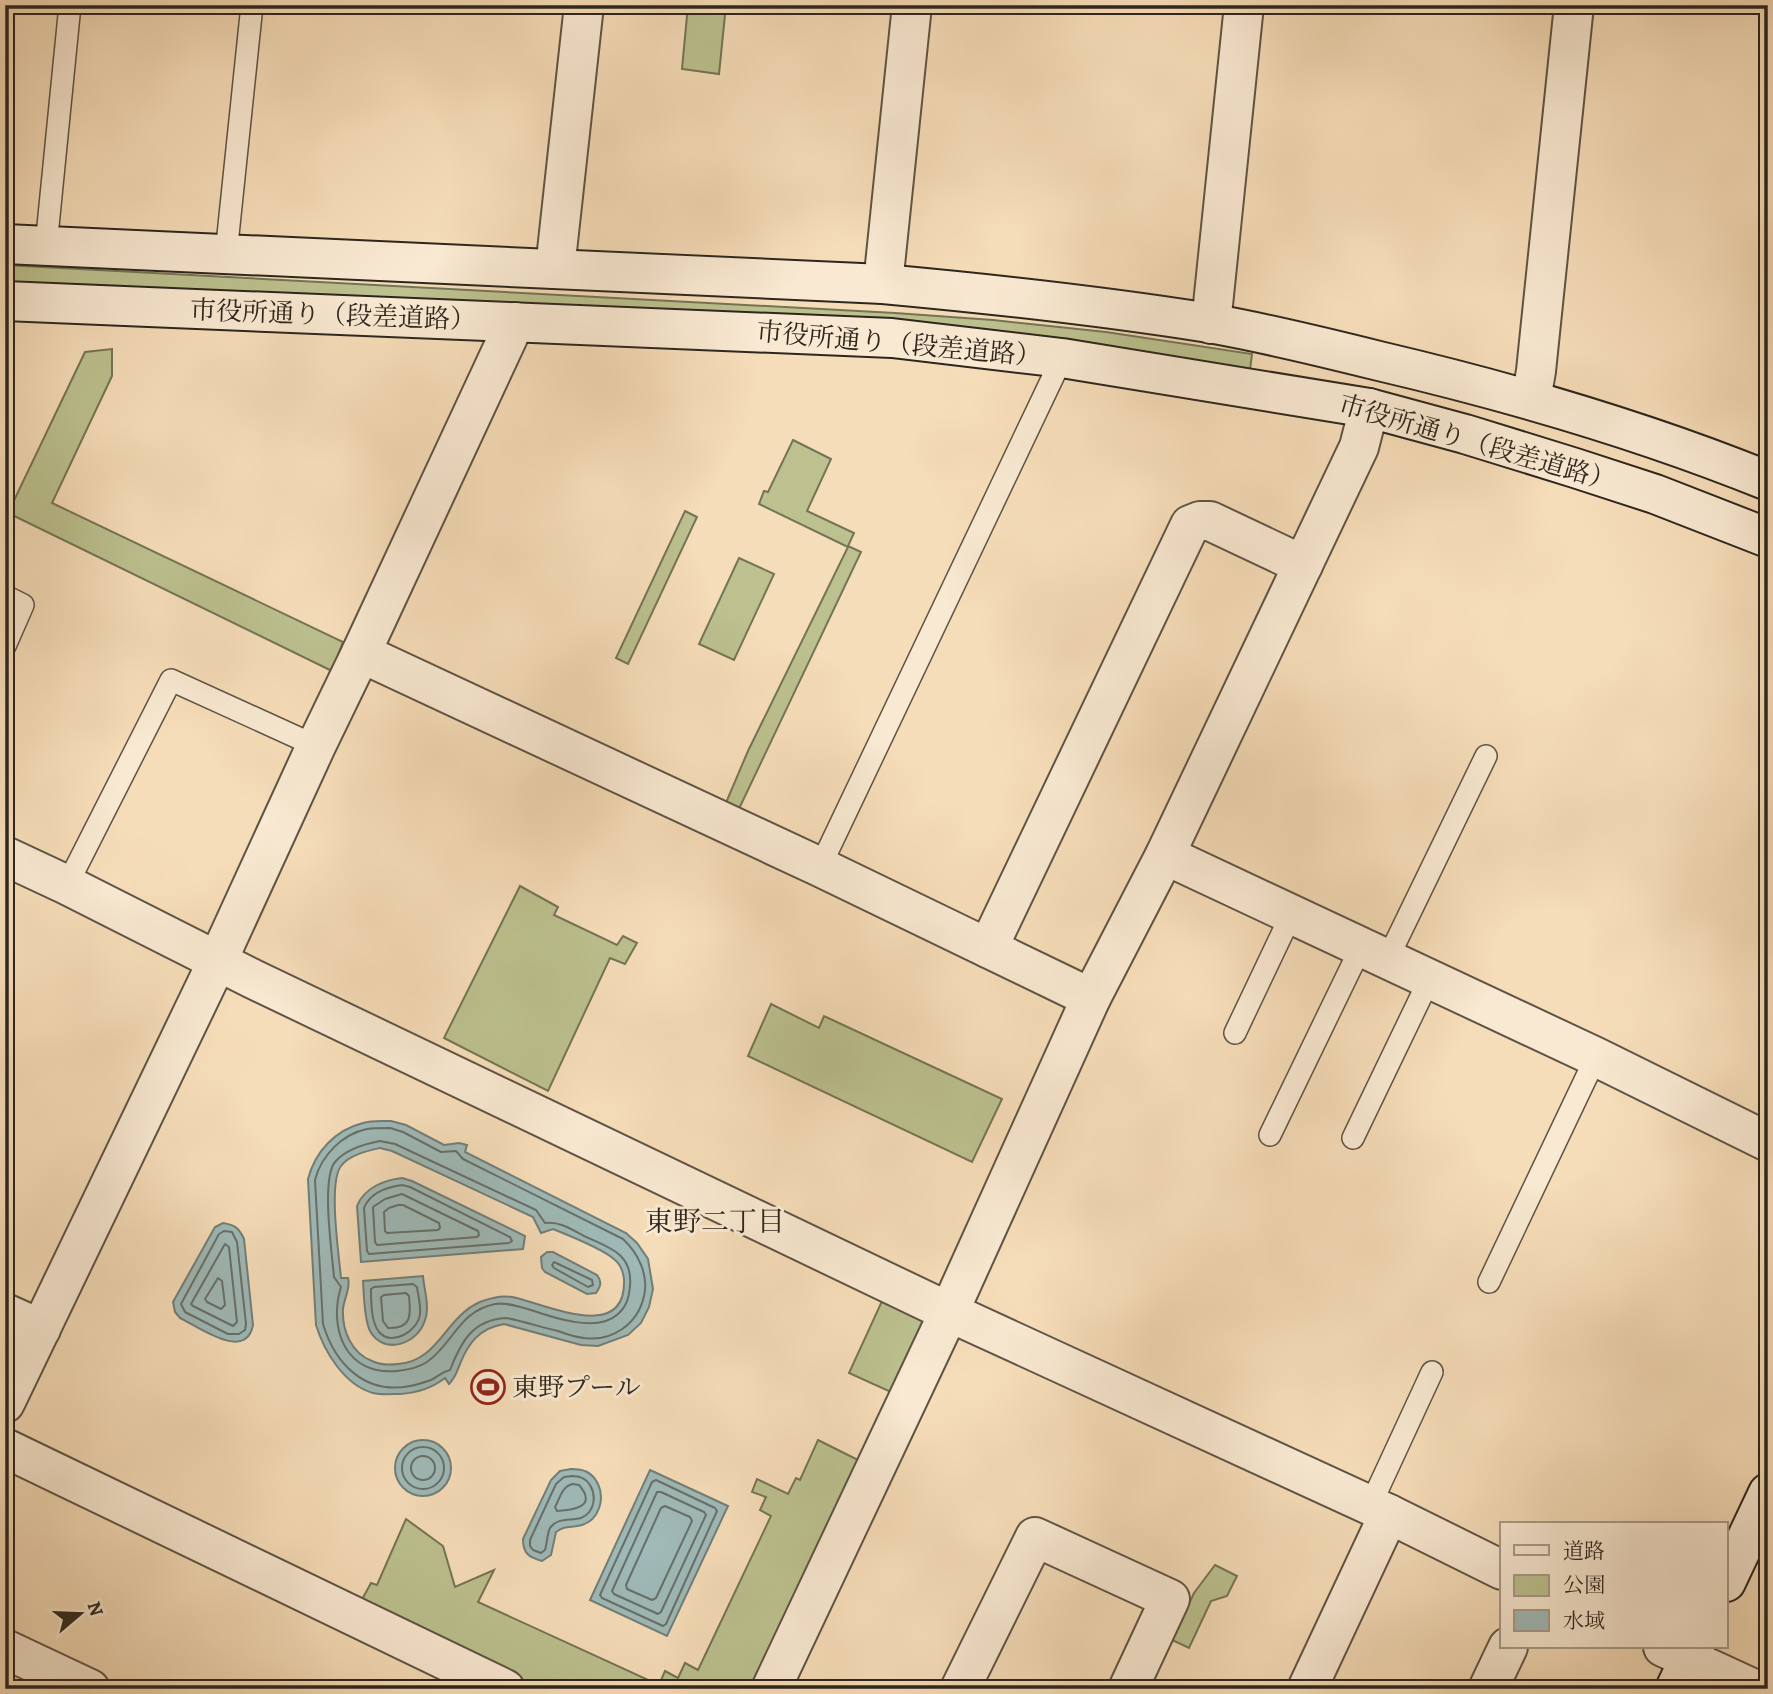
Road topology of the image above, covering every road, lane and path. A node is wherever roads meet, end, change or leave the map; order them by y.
1 (70, 5) edge
2 (252, 5) edge
3 (584, 5) edge
4 (912, 5) edge
5 (1244, 5) edge
6 (1574, 5) edge
7 (5, 244) edge
8 (46, 246) junction
9 (226, 254) junction
10 (555, 269) junction
11 (883, 284) junction
12 (5, 301) edge
13 (515, 322) junction
14 (1211, 324) junction
15 (1062, 358) junction
16 (1531, 400) junction
17 (1369, 408) junction
18 (1768, 481) edge
19 (1768, 538) edge
20 (1303, 565) junction
21 (5, 596) edge
22 (5, 646) edge
23 (361, 653) junction
24 (316, 746) junction
25 (1486, 756) dead end
26 (1165, 855) junction
27 (5, 856) edge
28 (820, 867) junction
29 (67, 885) junction
30 (1291, 915) junction
31 (988, 948) junction
32 (1374, 954) junction
33 (217, 962) junction
34 (1429, 980) junction
35 (1091, 998) junction
36 (1235, 1032) dead end
37 (1596, 1057) junction
38 (1270, 1135) dead end
39 (1353, 1138) dead end
40 (1768, 1142) edge
41 (1489, 1282) dead end
42 (949, 1312) junction
43 (5, 1313) edge
44 (41, 1329) junction
45 (1432, 1372) dead end
46 (5, 1403) edge
47 (5, 1448) edge
48 (1768, 1493) edge
49 (1380, 1510) junction
50 (1500, 1569) edge
51 (1728, 1578) edge
52 (1508, 1648) edge
53 (5, 1649) edge
54 (1681, 1660) edge
55 (90, 1689) edge
56 (505, 1689) edge
57 (771, 1689) edge
58 (960, 1689) edge
59 (1128, 1689) edge
60 (1307, 1689) edge
61 (1488, 1689) edge
62 (1754, 1689) edge

1 - 8 lane
2 - 9 lane
3 - 10 street
4 - 11 street
5 - 14 street
6 - 16 street
7 - 8 street, 市役所通り（段差道路）
8 - 9 street, 市役所通り（段差道路）
9 - 10 street, 市役所通り（段差道路）
10 - 11 street, 市役所通り（段差道路）
11 - 14 street, 市役所通り（段差道路）
12 - 13 street, 市役所通り（段差道路）
13 - 15 street, 市役所通り（段差道路）
13 - 23 street
14 - 16 street, 市役所通り（段差道路）
15 - 17 street, 市役所通り（段差道路）
15 - 28 lane
16 - 18 street, 市役所通り（段差道路）
17 - 19 street, 市役所通り（段差道路）
17 - 20 street
20 - 26 street
20 - 31 street
21 - 22 lane
23 - 24 street
23 - 28 street
24 - 29 lane
24 - 33 street
25 - 32 lane
26 - 30 street
26 - 35 street
27 - 29 street
28 - 31 street
29 - 33 street
30 - 32 street
30 - 36 lane
31 - 35 street
32 - 34 street
32 - 38 lane
33 - 42 street
33 - 44 street
34 - 37 street
34 - 39 lane
35 - 42 street
37 - 40 street
37 - 41 lane
42 - 49 street
42 - 57 street
43 - 44 street
44 - 46 street
45 - 49 lane
47 - 56 street
48 - 51 street
49 - 50 street
49 - 60 street
52 - 61 street
53 - 55 street
54 - 62 street
58 - 59 street

